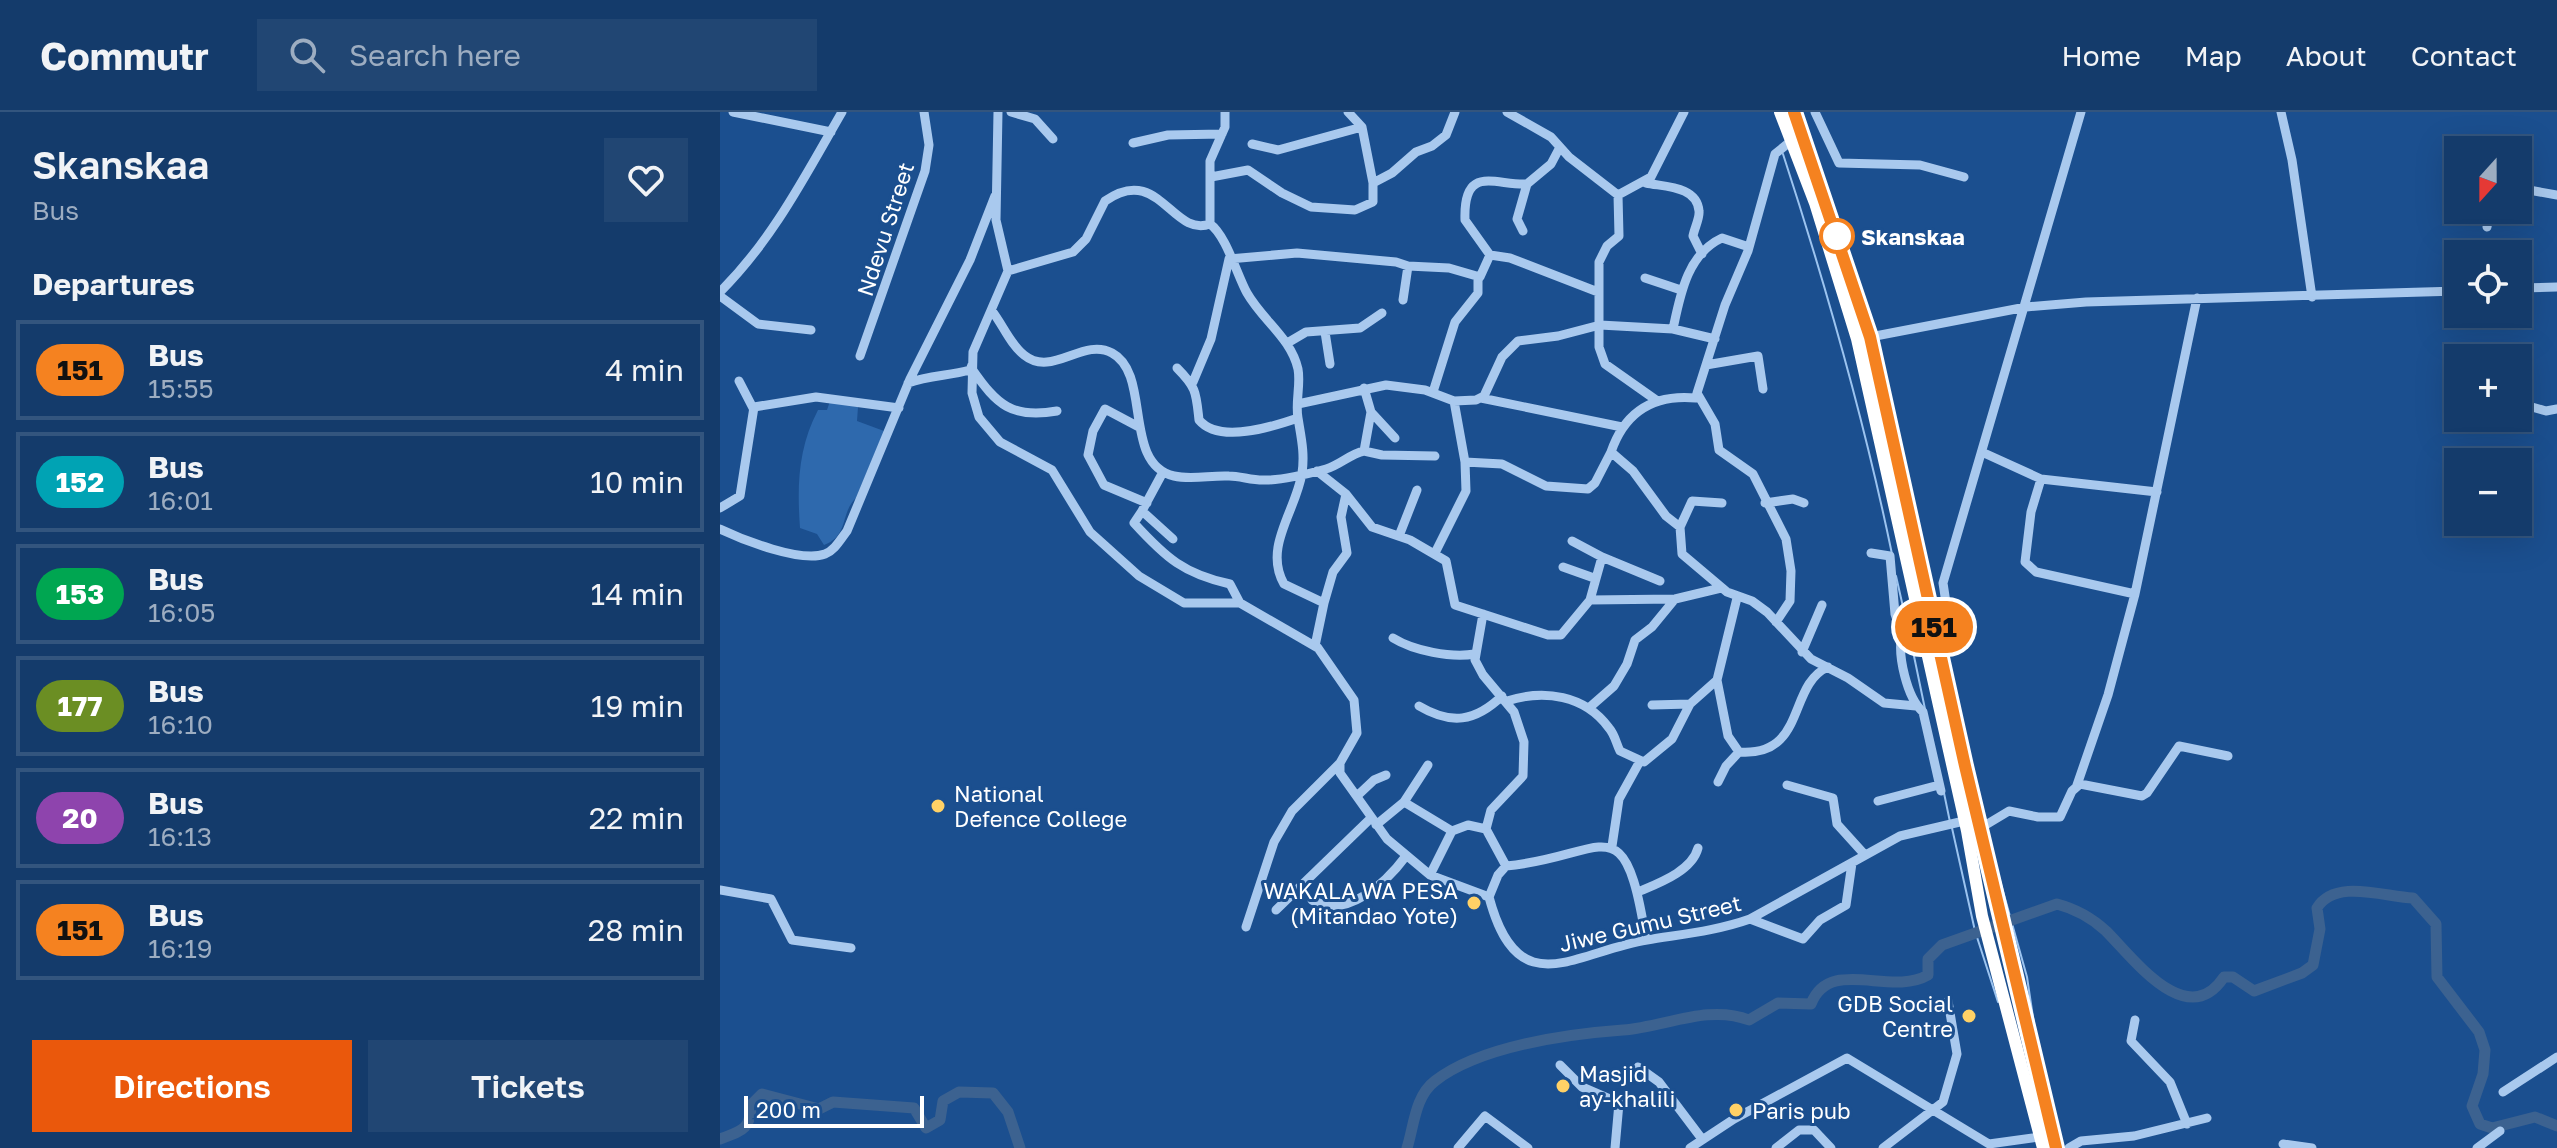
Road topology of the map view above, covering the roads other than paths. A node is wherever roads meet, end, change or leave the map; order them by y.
1 (733, 112) edge
2 (842, 112) edge
3 (924, 112) edge
4 (998, 112) edge
5 (1011, 112) edge
6 (1225, 112) edge
7 (1348, 112) edge
8 (1455, 112) edge
9 (1507, 112) edge
10 (1684, 112) edge
11 (1780, 112) edge
12 (1794, 112) edge
13 (1815, 112) edge
14 (2081, 112) edge
15 (2281, 112) edge
16 (1362, 127) junction
17 (831, 132) junction
18 (1222, 134) junction
19 (1053, 139) dead end
20 (1791, 141) junction
21 (1133, 143) dead end
22 (1252, 144) dead end
23 (1560, 147) junction
24 (1211, 177) junction
25 (1964, 177) dead end
26 (1373, 183) junction
27 (1646, 183) junction
28 (1527, 184) junction
29 (998, 189) junction
30 (2532, 191) edge
31 (1618, 195) junction
32 (2557, 195) edge
33 (1210, 224) junction
34 (2488, 224) edge
35 (2487, 227) dead end
36 (1523, 231) dead end
37 (1749, 247) junction
38 (1702, 254) junction
39 (1490, 255) junction
40 (1229, 259) junction
41 (1408, 266) junction
42 (1008, 271) junction
43 (1645, 278) dead end
44 (1478, 279) junction
45 (2557, 287) edge
46 (2532, 288) edge
47 (1681, 290) junction
48 (1598, 292) junction
49 (2444, 292) edge
50 (720, 294) edge
51 (2312, 297) junction
52 (2197, 298) junction
53 (1403, 300) dead end
54 (2026, 307) junction
55 (992, 311) junction
56 (1382, 313) dead end
57 (1600, 325) junction
58 (1673, 329) junction
59 (811, 330) dead end
60 (1325, 332) junction
61 (1864, 338) junction
62 (1715, 339) junction
63 (1289, 342) junction
64 (860, 356) dead end
65 (1330, 364) dead end
66 (1706, 365) junction
67 (972, 366) junction
68 (1177, 368) dead end
69 (739, 381) dead end
70 (1193, 382) junction
71 (908, 383) junction
72 (1364, 388) junction
73 (1763, 389) dead end
74 (1433, 392) junction
75 (1481, 398) junction
76 (1696, 398) junction
77 (1656, 400) junction
78 (1454, 401) junction
79 (1298, 404) junction
80 (2532, 407) edge
81 (753, 408) junction
82 (899, 408) junction
83 (2557, 409) edge
84 (1057, 411) dead end
85 (1371, 412) junction
86 (1298, 418) junction
87 (1137, 426) junction
88 (1622, 427) junction
89 (1395, 438) dead end
90 (1364, 451) junction
91 (1611, 452) junction
92 (1984, 453) junction
93 (1435, 456) dead end
94 (1465, 462) junction
95 (1317, 471) junction
96 (1163, 472) junction
97 (1302, 473) junction
98 (2041, 479) junction
99 (1417, 490) dead end
100 (2157, 492) junction
101 (1346, 494) junction
102 (1722, 503) dead end
103 (1765, 503) junction
104 (1804, 503) dead end
105 (1144, 507) junction
106 (720, 508) edge
107 (1680, 527) junction
108 (720, 529) edge
109 (1399, 536) junction
110 (1173, 539) dead end
111 (1572, 541) dead end
112 (1435, 553) junction
113 (1871, 553) dead end
114 (1602, 557) junction
115 (1563, 567) dead end
116 (1594, 578) junction
117 (1660, 581) dead end
118 (1721, 588) junction
119 (2135, 594) junction
120 (1737, 598) junction
121 (1675, 599) junction
122 (1590, 600) junction
123 (1240, 603) junction
124 (1324, 603) junction
125 (1822, 605) dead end
126 (1483, 614) junction
127 (1776, 622) junction
128 (1921, 628) junction
129 (1902, 634) junction
130 (1393, 638) dead end
131 (1315, 646) junction
132 (1939, 646) junction
133 (1802, 652) junction
134 (1475, 654) junction
135 (1828, 667) junction
136 (1717, 680) junction
137 (1504, 698) junction
138 (1690, 704) junction
139 (1652, 705) dead end
140 (1419, 706) dead end
141 (1916, 706) junction
142 (1590, 707) junction
143 (1739, 752) junction
144 (2228, 756) dead end
145 (1640, 761) junction
146 (1340, 763) junction
147 (1428, 765) dead end
148 (1386, 775) dead end
149 (1718, 782) dead end
150 (1787, 785) dead end
151 (2077, 785) junction
152 (1357, 796) junction
153 (1878, 801) dead end
154 (1404, 802) junction
155 (1964, 821) junction
156 (1373, 822) junction
157 (1486, 829) junction
158 (1979, 829) junction
159 (1452, 831) junction
160 (1612, 846) junction
161 (1698, 848) dead end
162 (1865, 855) junction
163 (1406, 856) junction
164 (1852, 863) junction
165 (1506, 866) junction
166 (1430, 875) junction
167 (720, 890) edge
168 (1638, 892) junction
169 (1489, 897) junction
170 (1312, 900) dead end
171 (1276, 910) dead end
172 (1750, 919) junction
173 (1246, 927) dead end
174 (1646, 940) junction
175 (851, 948) dead end
176 (1948, 1001) dead end
177 (2135, 1020) dead end
178 (2557, 1057) edge
179 (1560, 1065) dead end
180 (1638, 1067) dead end
181 (2503, 1092) dead end
182 (1935, 1111) junction
183 (2207, 1118) dead end
184 (2187, 1124) junction
185 (2500, 1131) dead end
186 (1702, 1139) junction
187 (2045, 1140) edge
188 (2283, 1144) dead end
189 (1997, 1146) edge
190 (1458, 1148) edge
191 (1528, 1148) edge
192 (1615, 1148) edge
193 (1690, 1148) edge
194 (1776, 1148) edge
195 (1831, 1148) edge
196 (1883, 1148) edge
197 (2056, 1148) edge
198 (2069, 1148) edge
199 (2312, 1148) edge
200 (2477, 1148) edge

1 - 17 street
2 - 17 street
3 - 64 street, Ndevu Street
4 - 29 street
5 - 19 street
6 - 18 street
7 - 16 street
8 - 26 street
9 - 23 street
10 - 27 street
11 - 20 highway
12 - 61 highway
13 - 25 street
14 - 54 street
15 - 51 street
16 - 22 street
16 - 26 street
17 - 50 street
18 - 21 street
18 - 24 street
20 - 37 street
20 - 61 highway
23 - 28 street
23 - 31 street
24 - 26 street
24 - 33 street
27 - 31 street
27 - 38 street
28 - 36 street
28 - 39 street
29 - 42 street
29 - 71 street
30 - 32 street
31 - 48 street
33 - 40 street
33 - 42 street
34 - 35 street
37 - 38 street
37 - 62 street
38 - 47 street
39 - 44 street
39 - 48 street
40 - 41 street
40 - 63 street
40 - 70 street
41 - 44 street
41 - 53 street
42 - 55 street
43 - 47 street
44 - 74 street
45 - 46 street
47 - 58 street
48 - 57 street
49 - 51 street
50 - 59 street
51 - 52 street
52 - 54 street
52 - 100 street
54 - 61 street
54 - 92 street
55 - 67 street
55 - 87 street
56 - 60 street
57 - 58 street
57 - 75 street
57 - 77 street
58 - 62 street
60 - 63 street
60 - 65 street
61 - 128 highway
61 - 132 highway
62 - 66 street
63 - 79 street
66 - 73 street
66 - 76 street
67 - 71 street
67 - 84 street
67 - 123 street
68 - 70 street
69 - 81 street
70 - 86 street
71 - 82 street
72 - 74 street
72 - 79 street
72 - 85 street
74 - 78 street
75 - 78 street
75 - 88 street
76 - 77 street
76 - 103 street
77 - 88 street
78 - 94 street
79 - 86 street
80 - 83 street
81 - 82 street
81 - 106 street
82 - 108 street
85 - 89 street
85 - 90 street
86 - 97 street
87 - 96 street
87 - 105 street
88 - 91 street
90 - 93 street
90 - 95 street
91 - 94 street
91 - 107 street
92 - 98 street
92 - 132 street
94 - 112 street
95 - 97 street
95 - 101 street
96 - 97 street
96 - 105 street
97 - 124 street
98 - 100 street
98 - 119 street
99 - 109 street
100 - 119 street
101 - 109 street
101 - 124 street
102 - 107 street
103 - 104 street
103 - 127 street
105 - 110 street
105 - 123 street
107 - 118 street
109 - 112 street
111 - 114 street
112 - 126 street
113 - 129 street
114 - 116 street
114 - 117 street
115 - 116 street
116 - 122 street
118 - 120 street
118 - 121 street
119 - 151 street
120 - 127 street
120 - 136 street
121 - 122 street
121 - 142 street
122 - 126 street
123 - 131 street
124 - 131 street
125 - 133 street
126 - 134 street
127 - 133 street
128 - 129 street
128 - 155 highway
129 - 141 street
130 - 134 street
131 - 146 street
132 - 158 highway
133 - 135 street
134 - 137 street
135 - 141 street
135 - 143 street
136 - 138 street
136 - 143 street
137 - 140 street
137 - 142 street
137 - 157 street
138 - 139 street
138 - 145 street
141 - 153 street
142 - 145 street
143 - 149 street
144 - 151 street
145 - 160 street
146 - 152 street
146 - 173 street
147 - 154 street
148 - 152 street
150 - 162 street
151 - 158 street
152 - 156 street
154 - 156 street
154 - 159 street
155 - 162 street, Jiwe Gumu Street
155 - 187 highway
156 - 163 street
156 - 171 street
157 - 159 street
157 - 165 street
158 - 187 highway
159 - 166 street
160 - 165 street
160 - 168 street
161 - 168 street
162 - 164 street, Jiwe Gumu Street
163 - 166 street
163 - 170 street
164 - 172 street, Jiwe Gumu Street
164 - 172 street
165 - 169 street
166 - 169 street
167 - 175 street
168 - 174 street
169 - 174 street, Jiwe Gumu Street
172 - 174 street, Jiwe Gumu Street
176 - 182 street
177 - 184 street
178 - 181 street
179 - 192 street
180 - 186 street
182 - 186 street
182 - 189 street
182 - 196 street
183 - 184 street
184 - 198 street
185 - 200 street
186 - 193 street
187 - 189 street
187 - 197 highway
188 - 199 street
190 - 191 street
194 - 195 street

